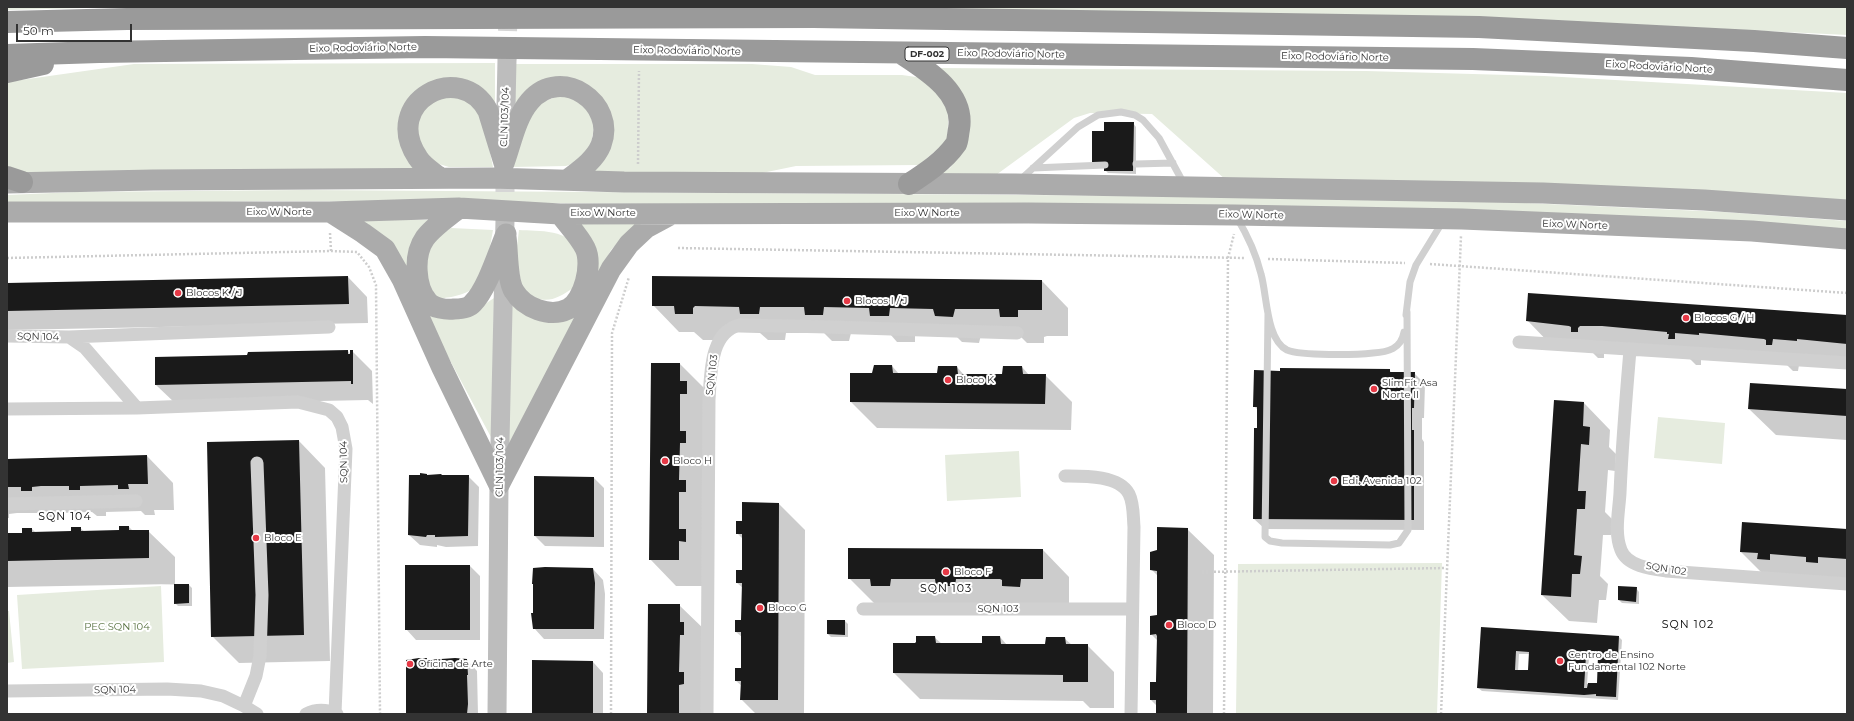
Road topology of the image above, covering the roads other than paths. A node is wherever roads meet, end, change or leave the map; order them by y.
1 (103, 7) edge
2 (915, 12) edge
3 (127, 19) junction
4 (7, 22) edge
5 (1847, 48) edge
6 (99, 52) junction
7 (901, 53) junction
8 (7, 55) edge
9 (507, 60) tunnel mouth
10 (7, 72) edge
11 (1847, 80) edge
12 (1173, 163) junction
13 (1136, 164) dead end
14 (1105, 166) dead end
15 (504, 168) junction
16 (1034, 168) junction
17 (440, 178) junction
18 (567, 180) junction
19 (12, 181) edge
20 (909, 184) junction
21 (1016, 184) junction
22 (1186, 188) junction
23 (459, 208) junction
24 (1847, 210) edge
25 (7, 212) edge
26 (330, 212) junction
27 (674, 213) junction
28 (560, 214) junction
29 (1237, 218) junction
30 (1454, 219) junction
31 (506, 227) junction
32 (1847, 240) edge
33 (1407, 312) junction
34 (1268, 314) junction
35 (329, 327) dead end
36 (1017, 334) dead end
37 (7, 336) edge
38 (69, 337) junction
39 (1518, 342) dead end
40 (1630, 350) junction
41 (1847, 363) edge
42 (137, 408) junction
43 (7, 409) edge
44 (257, 463) dead end
45 (1065, 476) dead end
46 (499, 485) junction
47 (136, 501) dead end
48 (7, 504) edge
49 (1847, 584) edge
50 (863, 609) dead end
51 (1132, 609) junction
52 (7, 691) edge
53 (244, 706) junction
54 (257, 714) edge
55 (306, 714) edge
56 (336, 714) edge
57 (497, 714) edge
58 (707, 714) edge
59 (1131, 714) edge

1 - 3 highway
2 - 3 highway
2 - 5 highway
3 - 4 highway
6 - 7 highway, Eixo Rodoviário Norte / DF-002
6 - 8 highway, Eixo Rodoviário Norte / DF-002
6 - 10 highway
7 - 11 highway, Eixo Rodoviário Norte / DF-002
7 - 20 highway
9 - 15 street, CLN 103/104
12 - 13 lane
12 - 16 lane
12 - 22 lane
14 - 16 lane
15 - 17 main road
15 - 18 main road
16 - 21 lane
17 - 18 main road
17 - 19 main road
18 - 20 main road
20 - 21 main road
21 - 22 main road
22 - 24 main road
23 - 26 main road, Eixo W Norte
23 - 28 main road, Eixo W Norte
23 - 31 main road
25 - 26 main road, Eixo W Norte
26 - 46 main road
27 - 28 main road, Eixo W Norte
27 - 29 main road, Eixo W Norte
27 - 46 main road
28 - 31 main road
29 - 30 main road, Eixo W Norte
29 - 34 lane
30 - 32 main road, Eixo W Norte
30 - 33 lane
31 - 46 street, CLN 103/104
33 - 34 lane
33 - 34 lane
35 - 38 street, SQN 104
36 - 58 street, SQN 103
37 - 38 street, SQN 104
38 - 42 street, SQN 104
39 - 40 street
40 - 41 street
40 - 49 street, SQN 102
42 - 43 street, SQN 104
42 - 56 street, SQN 104
44 - 53 street
45 - 51 street
46 - 57 street, CLN 103/104
47 - 48 street
50 - 51 street, SQN 103
51 - 59 street
52 - 53 street, SQN 104
53 - 54 street, SQN 104
55 - 56 street

